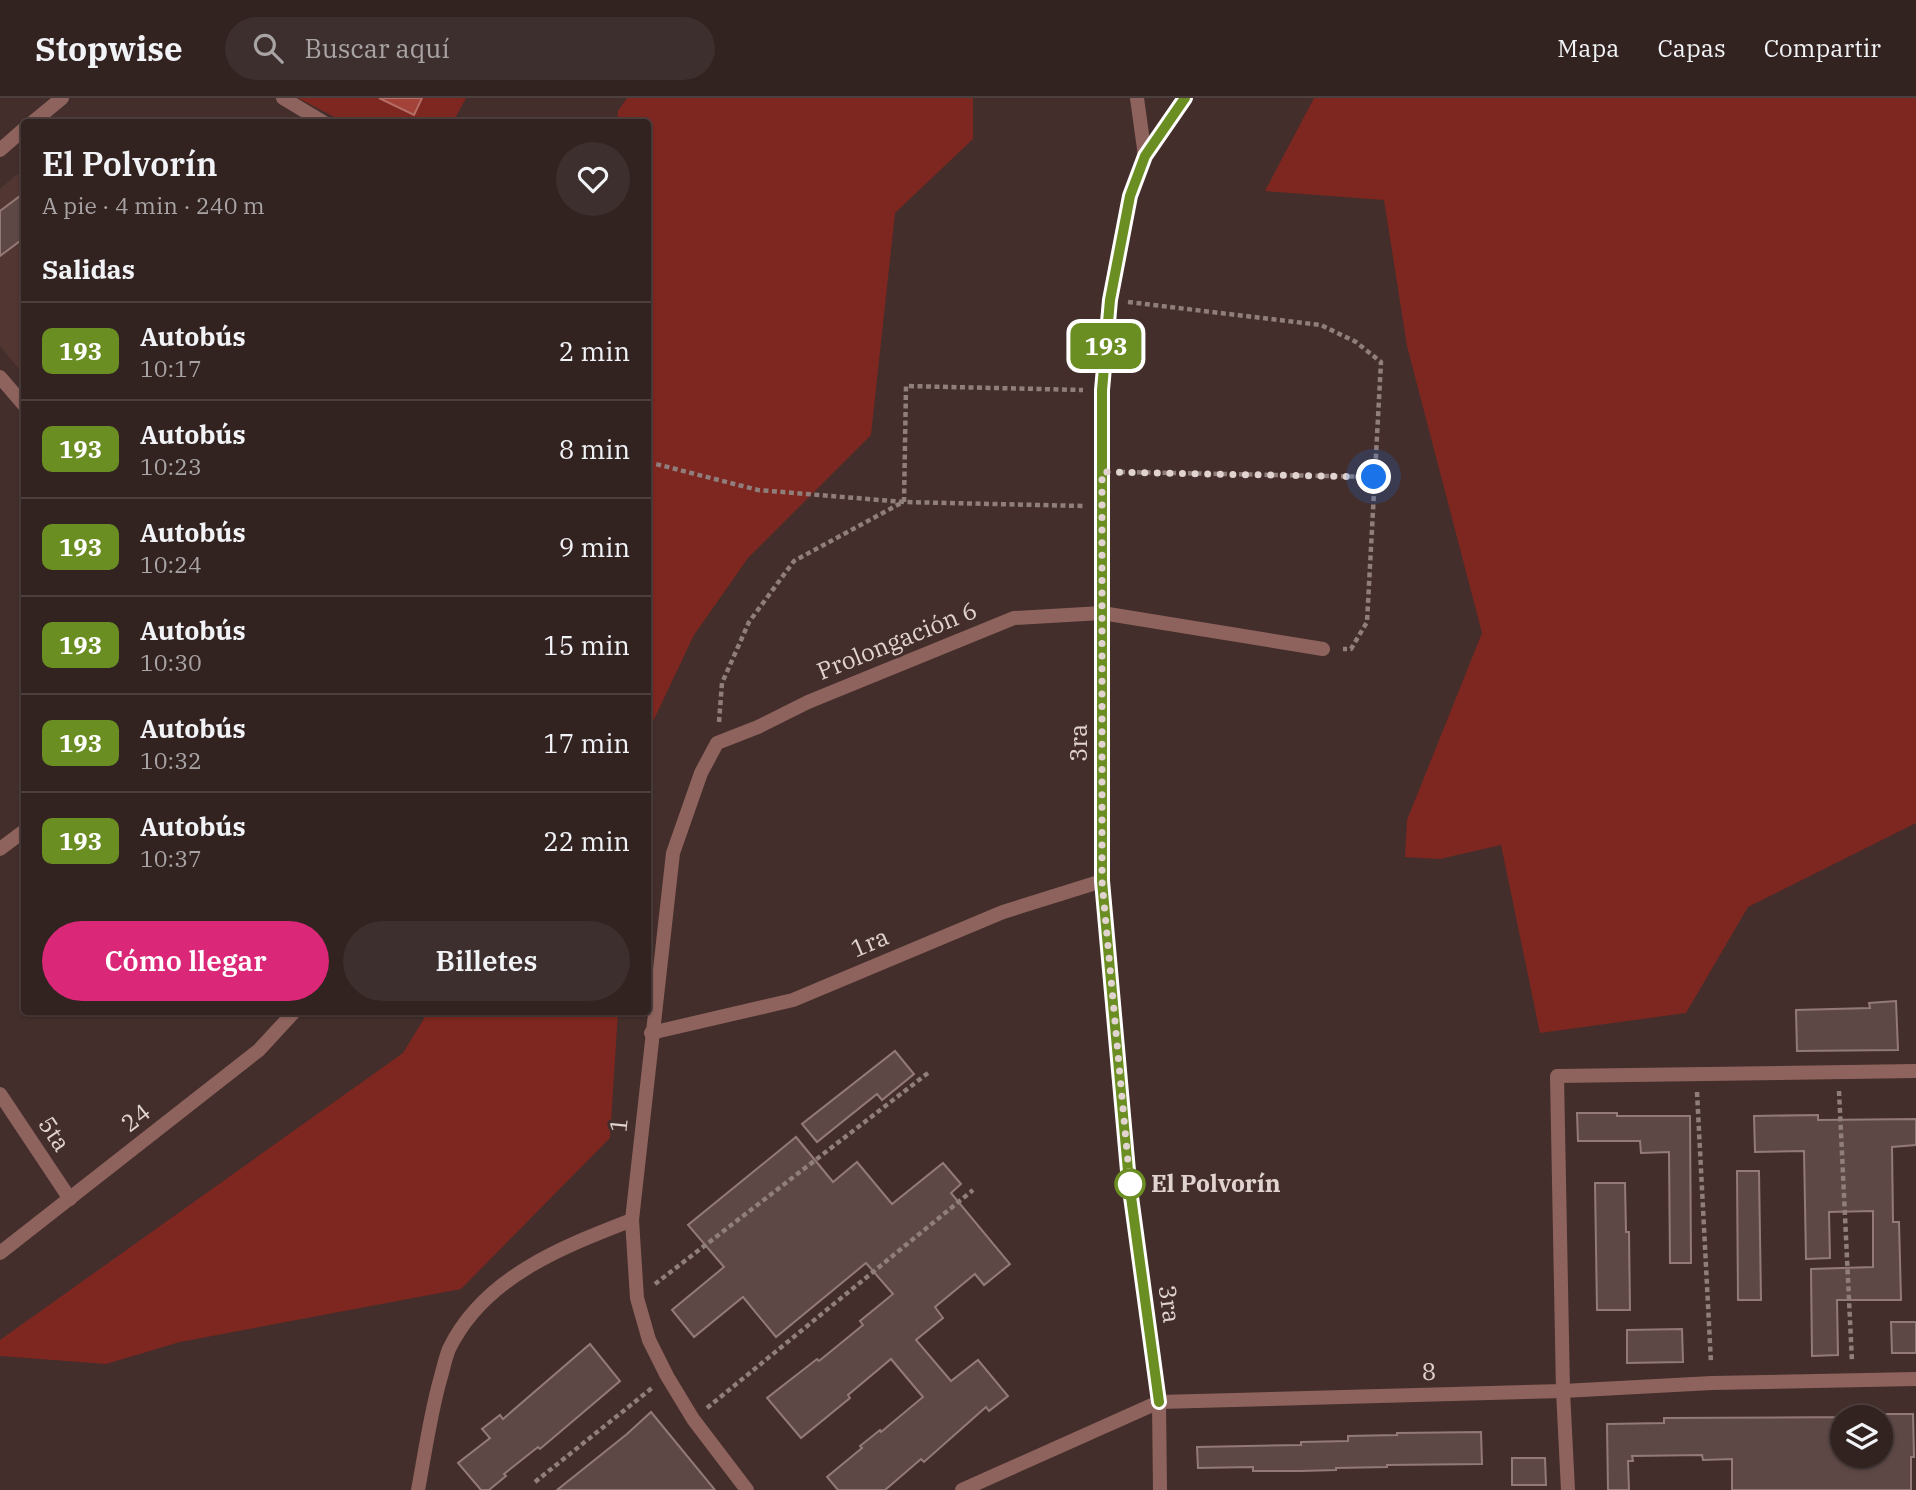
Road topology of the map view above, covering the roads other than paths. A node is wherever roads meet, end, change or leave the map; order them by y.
1 (62, 98) edge
2 (283, 98) edge
3 (1137, 98) edge
4 (1185, 98) edge
5 (37, 119) edge
6 (318, 119) edge
7 (21, 132) edge
8 (0, 149) edge
9 (1145, 156) junction
10 (0, 377) edge
11 (21, 402) edge
12 (1102, 613) junction
13 (1323, 649) road end
14 (717, 743) joint
15 (21, 833) edge
16 (0, 849) edge
17 (1102, 881) junction
18 (291, 1015) edge
19 (651, 1033) junction
20 (1916, 1071) edge
21 (0, 1094) edge
22 (70, 1199) junction
23 (632, 1220) junction
24 (0, 1252) edge
25 (1916, 1379) edge
26 (1563, 1391) junction
27 (1159, 1402) junction
28 (418, 1490) edge
29 (747, 1490) edge
30 (962, 1490) edge
31 (1160, 1490) edge
32 (1568, 1490) edge

1 - 5 street
2 - 6 street
3 - 9 street
4 - 9 street, 3ra
7 - 8 street
9 - 12 street, 3ra
10 - 11 street
12 - 13 street, Prolongación 6
12 - 14 street, Prolongación 6
12 - 17 street, 3ra
14 - 19 street, 1
15 - 16 street
17 - 19 street, 1ra
17 - 27 street, 3ra
18 - 22 street, 24
19 - 23 street, 1
20 - 26 street
21 - 22 street, 5ta
22 - 24 street, 24
23 - 28 street
23 - 29 street, 1
25 - 26 street, 8
26 - 27 street, 8
26 - 32 street
27 - 30 street, 8
27 - 31 street

